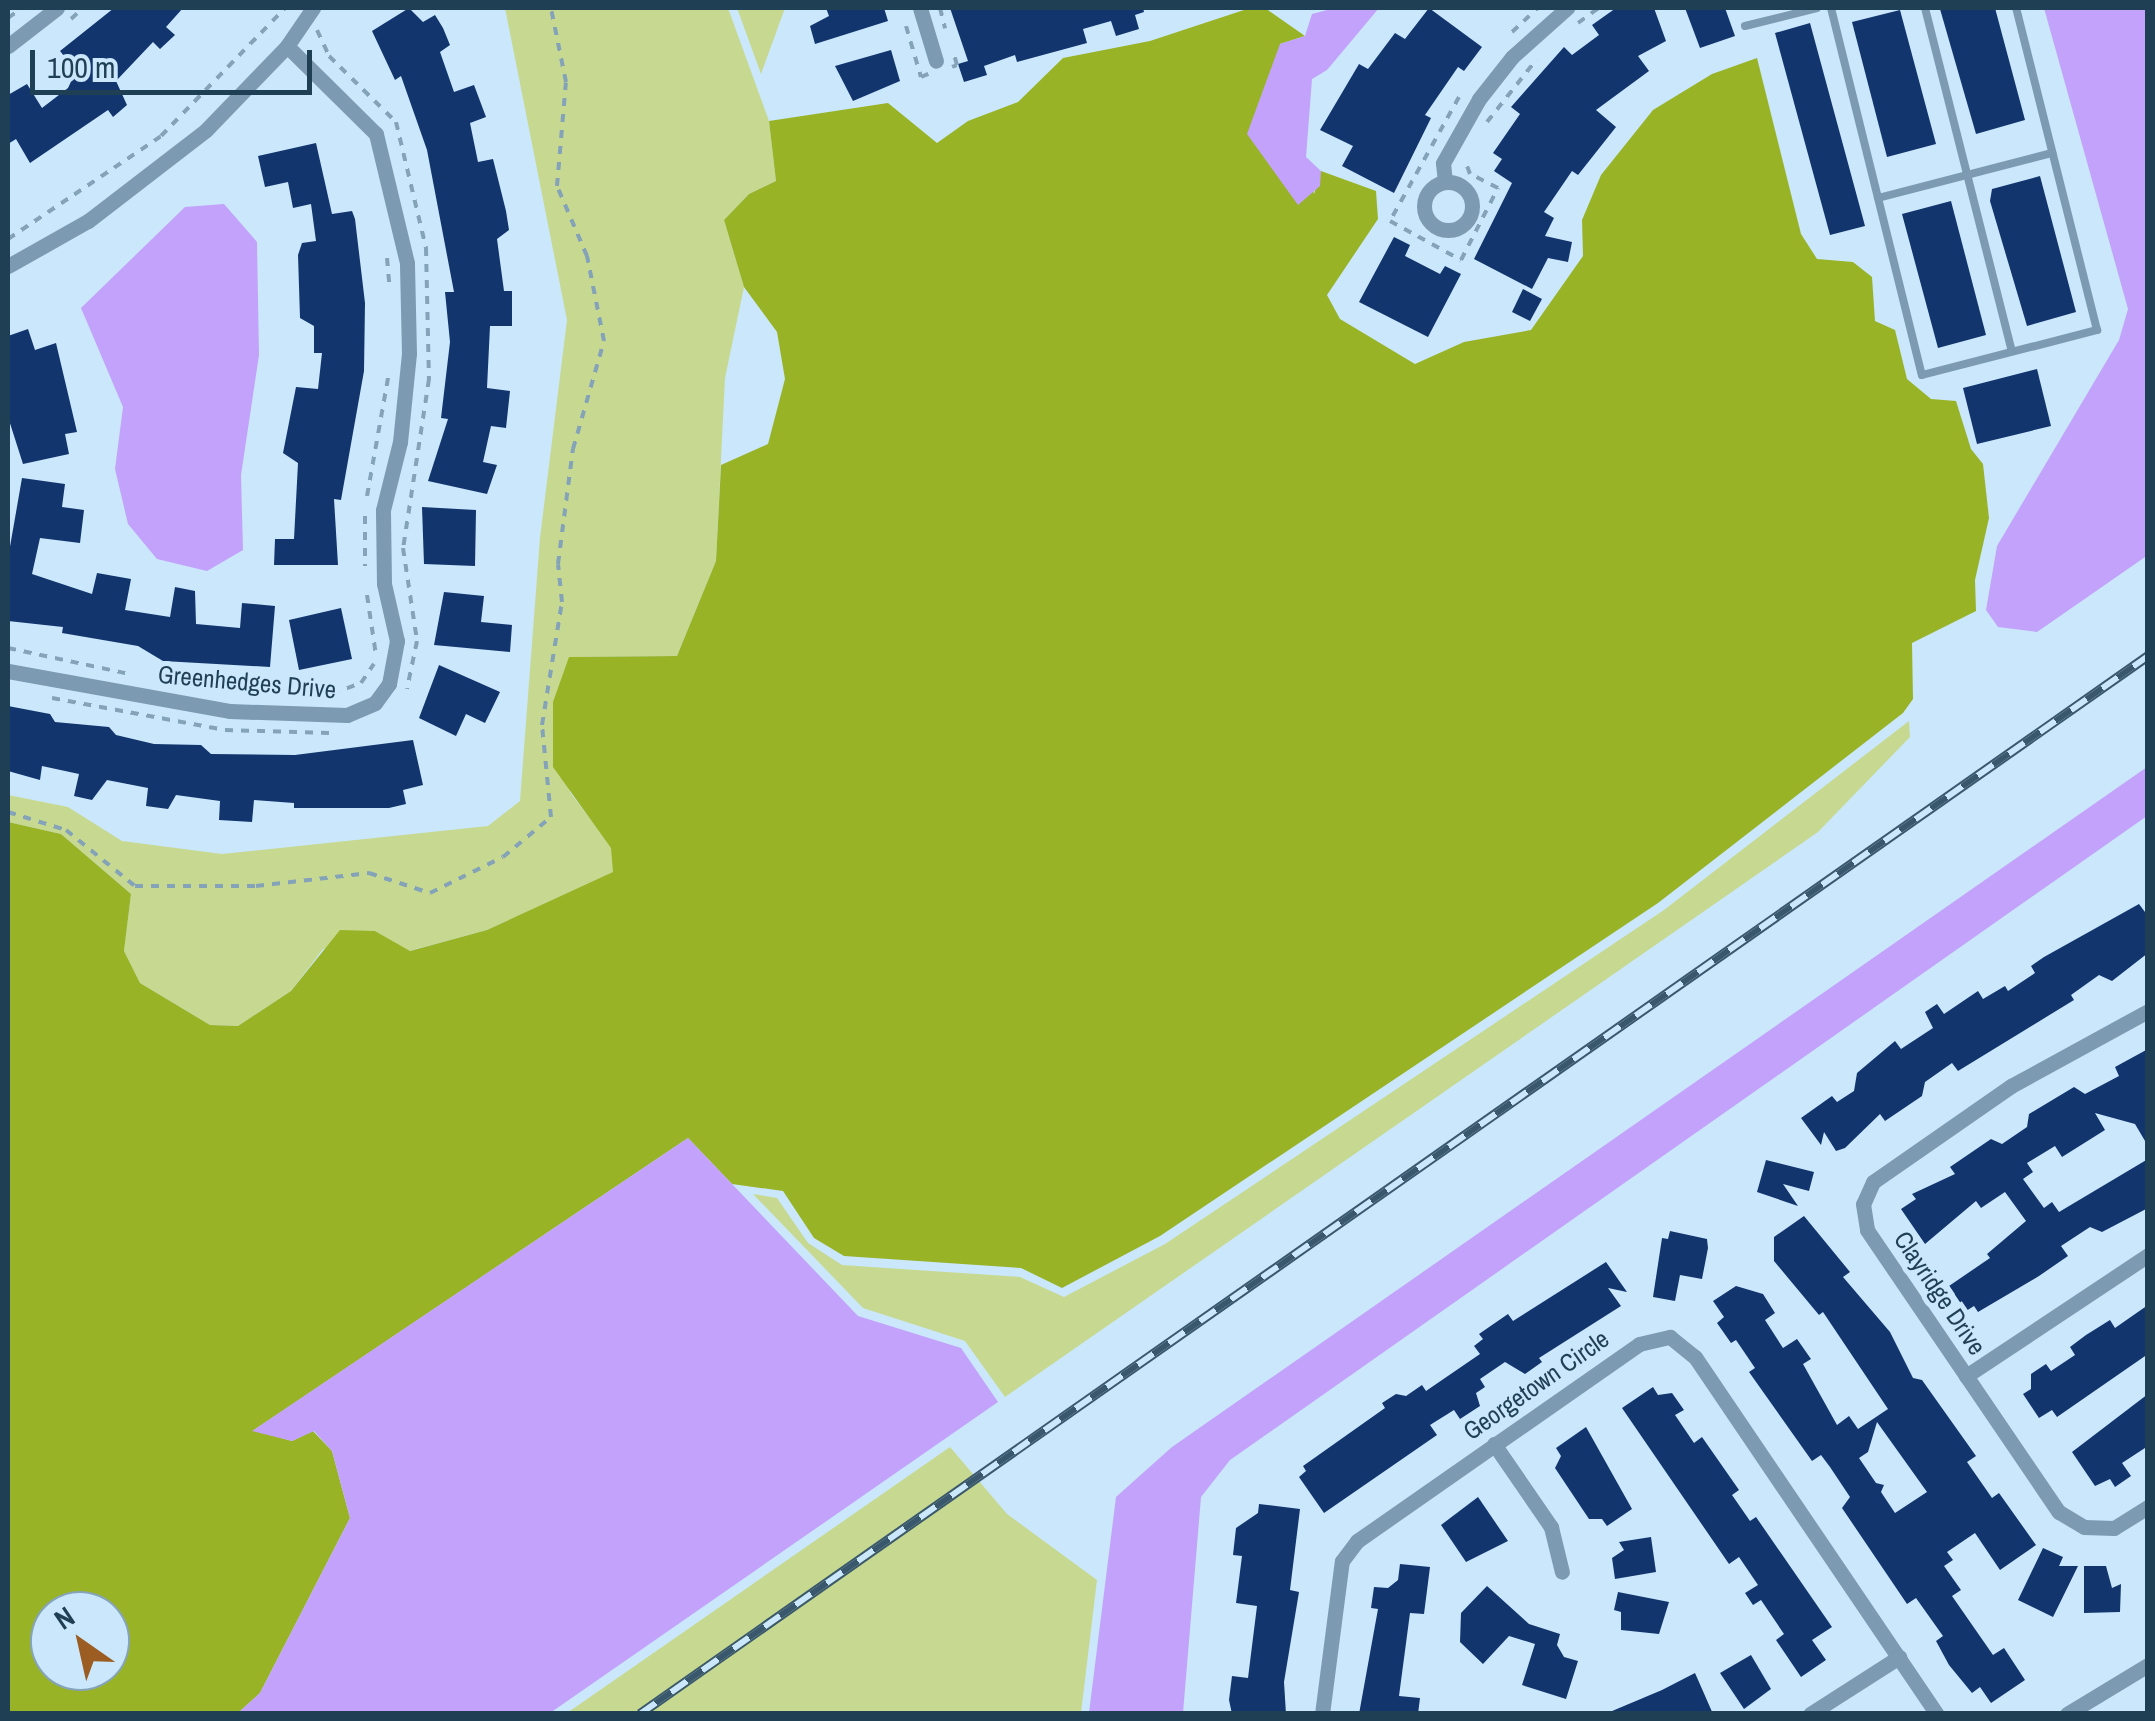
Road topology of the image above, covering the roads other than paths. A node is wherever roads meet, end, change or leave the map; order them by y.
1 (57, 8) edge
2 (313, 8) edge
3 (920, 8) edge
4 (1567, 8) edge
5 (1817, 8) edge
6 (1831, 8) edge
7 (1925, 8) edge
8 (2016, 8) edge
9 (1745, 26) dead end
10 (8, 46) edge
11 (287, 46) junction
12 (936, 61) dead end
13 (2052, 153) junction
14 (1968, 175) junction
15 (1445, 182) dead end
16 (1878, 198) junction
17 (8, 266) edge
18 (2012, 352) junction
19 (8, 671) edge
20 (2148, 1010) edge
21 (2148, 1255) edge
22 (1966, 1376) junction
23 (1494, 1444) junction
24 (2148, 1507) edge
25 (1562, 1572) dead end
26 (1899, 1657) junction
27 (2148, 1666) edge
28 (1322, 1714) edge
29 (1810, 1714) edge
30 (1937, 1714) edge
31 (2067, 1714) edge

1 - 10 street
2 - 11 street
3 - 12 street
4 - 15 street
5 - 9 lane
6 - 16 lane
7 - 14 lane
8 - 13 lane
11 - 17 street
11 - 19 street, Greenhedges Drive
13 - 14 lane
13 - 18 lane
14 - 16 lane
14 - 18 lane
16 - 18 lane
20 - 22 street, Clayridge Drive
21 - 22 street
22 - 24 street, Clayridge Drive
23 - 25 street
23 - 26 street, Georgetown Circle
23 - 28 street, Georgetown Circle
26 - 29 street
26 - 30 street, Georgetown Circle
27 - 31 street

